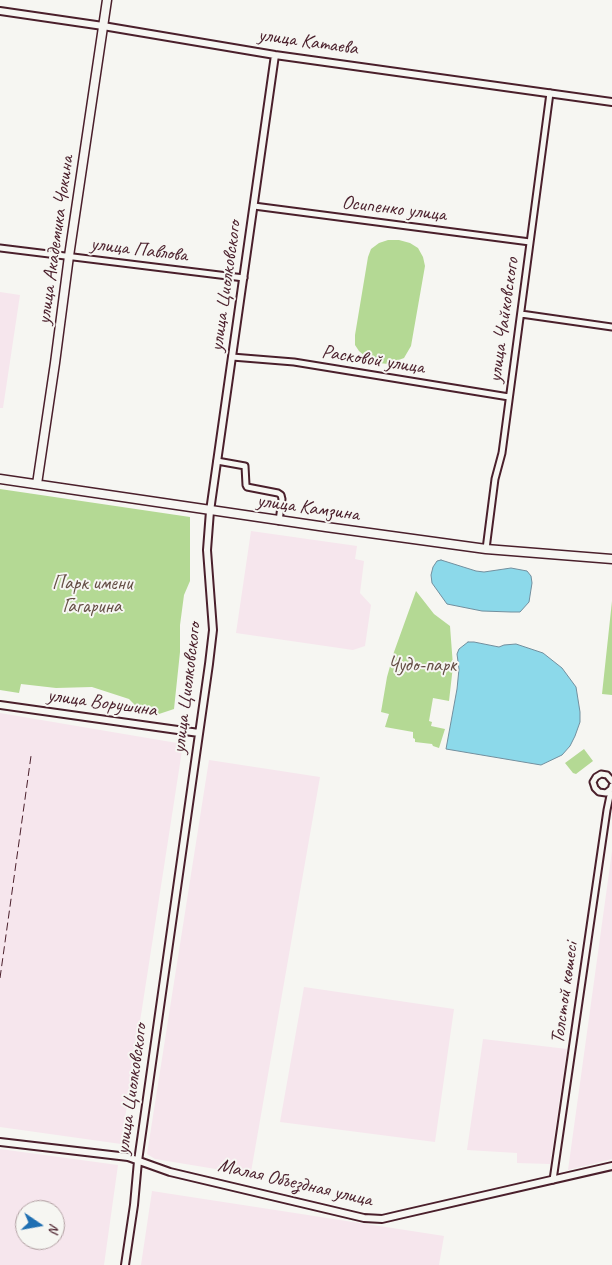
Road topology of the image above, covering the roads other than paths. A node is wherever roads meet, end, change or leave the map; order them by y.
1 (107, 0) edge
2 (0, 11) edge
3 (103, 26) junction
4 (275, 55) junction
5 (550, 93) junction
6 (612, 102) edge
7 (254, 206) junction
8 (530, 242) junction
9 (0, 248) edge
10 (69, 256) junction
11 (244, 278) junction
12 (521, 314) junction
13 (612, 327) edge
14 (232, 358) junction
15 (509, 398) junction
16 (217, 461) junction
17 (0, 479) edge
18 (37, 484) junction
19 (210, 510) junction
20 (279, 520) junction
21 (486, 549) junction
22 (612, 559) edge
23 (0, 705) edge
24 (199, 733) junction
25 (611, 779) edge
26 (612, 788) edge
27 (599, 792) junction
28 (607, 810) junction
29 (0, 1142) edge
30 (138, 1161) junction
31 (612, 1166) edge
32 (553, 1180) junction
33 (126, 1265) edge

1 - 3 main road, улица Академика Чокина
2 - 3 street, улица Катаева
3 - 4 street, улица Катаева
3 - 10 main road, улица Академика Чокина
4 - 5 street, улица Катаева
4 - 7 street, улица Циолковского
5 - 6 street, улица Катаева
5 - 8 street, улица Чайковского
7 - 8 street, Осипенко улица
7 - 11 street, улица Циолковского
8 - 12 street, улица Чайковского
9 - 10 street, улица Павлова
10 - 11 street, улица Павлова
10 - 18 main road, улица Академика Чокина
11 - 14 street, улица Циолковского
12 - 13 street
12 - 15 street, улица Чайковского
14 - 15 street, Расковой улица
14 - 16 street, улица Циолковского
15 - 21 street, улица Чайковского
16 - 19 street, улица Циолковского
16 - 20 street
17 - 18 main road, улица Камзина
18 - 19 main road, улица Камзина
19 - 20 main road, улица Камзина
19 - 24 street, улица Циолковского
20 - 21 main road, улица Камзина
21 - 22 main road, улица Камзина
23 - 24 street, улица Ворушина
24 - 30 street, улица Циолковского
25 - 27 street
26 - 27 street
26 - 28 street, Толстой көшесі
27 - 28 street
28 - 32 street, Толстой көшесі
29 - 30 street, Малая Объездная улица
30 - 32 street, Малая Объездная улица
30 - 33 street, улица Циолковского
31 - 32 street, Малая Объездная улица

